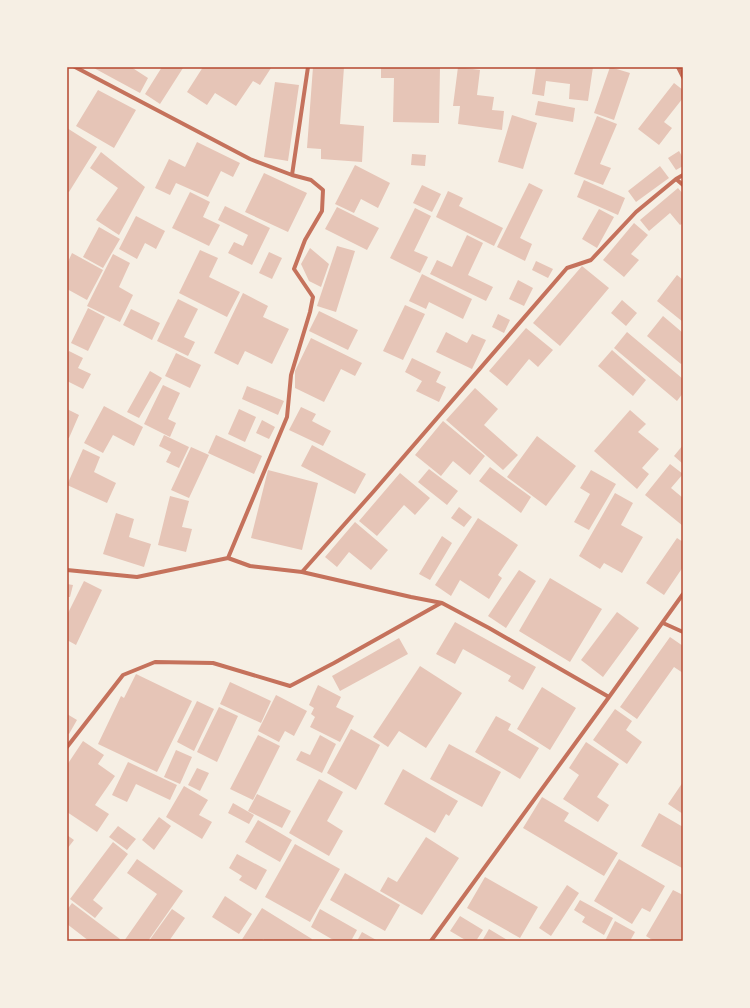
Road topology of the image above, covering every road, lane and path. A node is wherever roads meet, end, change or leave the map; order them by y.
1 (75, 67) edge
2 (308, 67) edge
3 (678, 67) edge
4 (683, 77) edge
5 (292, 175) junction
6 (683, 175) edge
7 (676, 179) junction
8 (683, 185) edge
9 (228, 558) junction
10 (67, 570) edge
11 (302, 572) junction
12 (683, 594) edge
13 (442, 603) junction
14 (663, 623) junction
15 (683, 632) edge
16 (609, 697) junction
17 (67, 747) edge
18 (431, 941) edge

1 - 5 street
2 - 5 street
3 - 4 street
5 - 9 street
6 - 7 street
7 - 8 street
7 - 11 street
9 - 10 street
9 - 11 street
11 - 13 street
12 - 14 street
13 - 16 street
13 - 17 street
14 - 15 street
14 - 16 street
16 - 18 street

